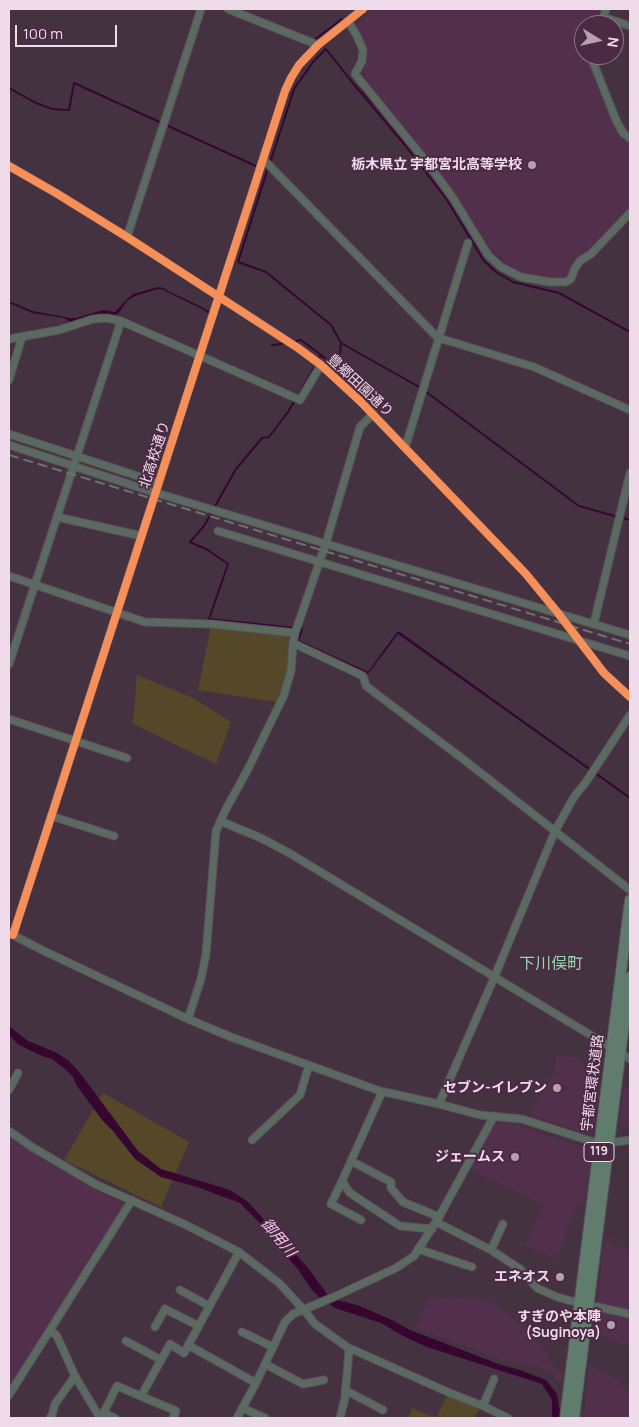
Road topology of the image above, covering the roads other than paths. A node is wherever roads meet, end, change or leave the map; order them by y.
1 (201, 9) edge
2 (230, 9) edge
3 (363, 9) edge
4 (348, 21) junction
5 (318, 45) junction
6 (594, 65) edge
7 (630, 138) edge
8 (263, 159) junction
9 (9, 166) edge
10 (630, 213) edge
11 (127, 237) junction
12 (468, 243) dead end
13 (219, 296) junction
14 (121, 321) junction
15 (22, 337) junction
16 (439, 338) junction
17 (9, 339) edge
18 (200, 356) junction
19 (321, 365) junction
20 (9, 380) edge
21 (630, 410) edge
22 (373, 414) junction
23 (9, 434) edge
24 (9, 445) edge
25 (406, 448) junction
26 (77, 456) junction
27 (74, 466) junction
28 (630, 473) edge
29 (159, 483) junction
30 (156, 492) junction
31 (57, 517) junction
32 (218, 531) dead end
33 (142, 536) junction
34 (326, 544) junction
35 (319, 562) junction
36 (9, 576) edge
37 (35, 584) junction
38 (558, 612) junction
39 (117, 613) junction
40 (594, 624) junction
41 (295, 633) junction
42 (630, 635) edge
43 (579, 640) junction
44 (293, 644) junction
45 (630, 656) edge
46 (9, 664) edge
47 (630, 698) edge
48 (630, 715) edge
49 (9, 719) edge
50 (75, 740) junction
51 (127, 758) dead end
52 (51, 816) junction
53 (220, 821) junction
54 (555, 831) junction
55 (114, 836) dead end
56 (630, 890) edge
57 (630, 900) edge
58 (11, 934) edge
59 (630, 977) edge
60 (494, 978) junction
61 (188, 1019) junction
62 (616, 1051) junction
63 (630, 1059) edge
64 (309, 1066) junction
65 (18, 1073) dead end
66 (9, 1090) edge
67 (382, 1092) junction
68 (439, 1104) junction
69 (494, 1116) junction
70 (9, 1131) edge
71 (252, 1140) dead end
72 (630, 1140) edge
73 (604, 1143) junction
74 (350, 1161) junction
75 (342, 1181) junction
76 (132, 1200) junction
77 (361, 1220) dead end
78 (436, 1222) junction
79 (503, 1224) dead end
80 (418, 1249) junction
81 (491, 1250) junction
82 (239, 1252) junction
83 (472, 1267) dead end
84 (180, 1290) dead end
85 (584, 1304) junction
86 (209, 1306) junction
87 (304, 1310) junction
88 (630, 1314) edge
89 (199, 1326) junction
90 (154, 1327) dead end
91 (50, 1330) junction
92 (242, 1332) dead end
93 (126, 1341) dead end
94 (188, 1345) junction
95 (273, 1347) junction
96 (348, 1347) junction
97 (161, 1360) junction
98 (265, 1364) junction
99 (75, 1376) junction
100 (494, 1379) dead end
101 (324, 1380) dead end
102 (256, 1383) junction
103 (345, 1390) junction
104 (9, 1395) edge
105 (141, 1396) junction
106 (571, 1405) junction
107 (483, 1406) junction
108 (242, 1408) junction
109 (383, 1410) dead end
110 (102, 1417) edge
111 (50, 1418) edge
112 (115, 1418) edge
113 (173, 1418) edge
114 (237, 1418) edge
115 (265, 1418) edge
116 (340, 1418) edge
117 (508, 1418) edge
118 (565, 1418) edge
119 (574, 1418) edge

1 - 11 street
2 - 5 street
3 - 4 street, 北高校通り
4 - 5 street, 北高校通り
4 - 10 street
5 - 8 street, 北高校通り
6 - 7 street
8 - 13 street, 北高校通り
8 - 16 street
9 - 11 street, 豊郷田園通り
11 - 13 street, 豊郷田園通り
12 - 16 street
13 - 18 street, 北高校通り
13 - 19 street, 豊郷田園通り
14 - 15 street
14 - 18 street
14 - 26 street
15 - 17 street
15 - 20 street
16 - 21 street
16 - 25 street
18 - 19 street
18 - 29 street, 北高校通り
19 - 22 street, 豊郷田園通り
22 - 25 street, 豊郷田園通り
22 - 34 street
23 - 26 street
24 - 27 street
25 - 38 street, 豊郷田園通り
26 - 27 street
26 - 29 street
27 - 30 street
27 - 31 street
28 - 40 street
29 - 30 street, 北高校通り
30 - 33 street, 北高校通り
30 - 34 street
31 - 33 street
31 - 37 street
32 - 35 street
33 - 39 street, 北高校通り
34 - 35 street
34 - 38 street
35 - 41 street
35 - 43 street
36 - 37 street
37 - 39 street
37 - 46 street
38 - 40 street
38 - 43 street, 豊郷田園通り
39 - 41 street
39 - 50 street, 北高校通り
40 - 42 street
41 - 44 street
43 - 45 street
43 - 47 street, 豊郷田園通り
44 - 53 street
44 - 54 street
48 - 54 street
49 - 50 street
50 - 51 street
50 - 52 street, 北高校通り
52 - 55 street
52 - 58 street, 北高校通り
53 - 60 street
53 - 61 street
54 - 56 street
54 - 60 street
57 - 62 highway, 宇都宮環状道路 / 119
58 - 61 street
59 - 62 highway, 宇都宮環状道路 / 119
60 - 62 street
60 - 68 street
61 - 64 street
62 - 63 street
62 - 73 highway, 宇都宮環状道路 / 119
64 - 67 street
64 - 71 street
65 - 66 street
67 - 68 street
67 - 74 street
68 - 69 street
69 - 73 street
69 - 78 street
70 - 76 street
72 - 73 street
73 - 85 highway, 宇都宮環状道路 / 119
74 - 75 street
74 - 78 street
75 - 77 street
75 - 78 street
76 - 82 street
76 - 91 street
78 - 80 street
78 - 81 street
79 - 81 street
80 - 83 street
80 - 87 street
81 - 85 street
82 - 86 street
82 - 87 street
84 - 86 street
85 - 88 street
85 - 106 highway, 宇都宮環状道路 / 119
86 - 89 street
87 - 95 street
87 - 96 street
89 - 90 street
89 - 94 street
91 - 99 street
91 - 104 street
92 - 95 street
93 - 97 street
94 - 97 street
94 - 102 street
95 - 98 street
96 - 103 street
96 - 107 street
97 - 105 street
98 - 101 street
98 - 102 street
99 - 110 street
99 - 111 street
100 - 107 street
102 - 108 street
103 - 109 street
103 - 116 street
105 - 110 street
105 - 113 street
106 - 118 highway, 宇都宮環状道路 / 119
106 - 119 highway, 宇都宮環状道路 / 119
107 - 117 street
108 - 114 street
108 - 115 street
110 - 112 street

